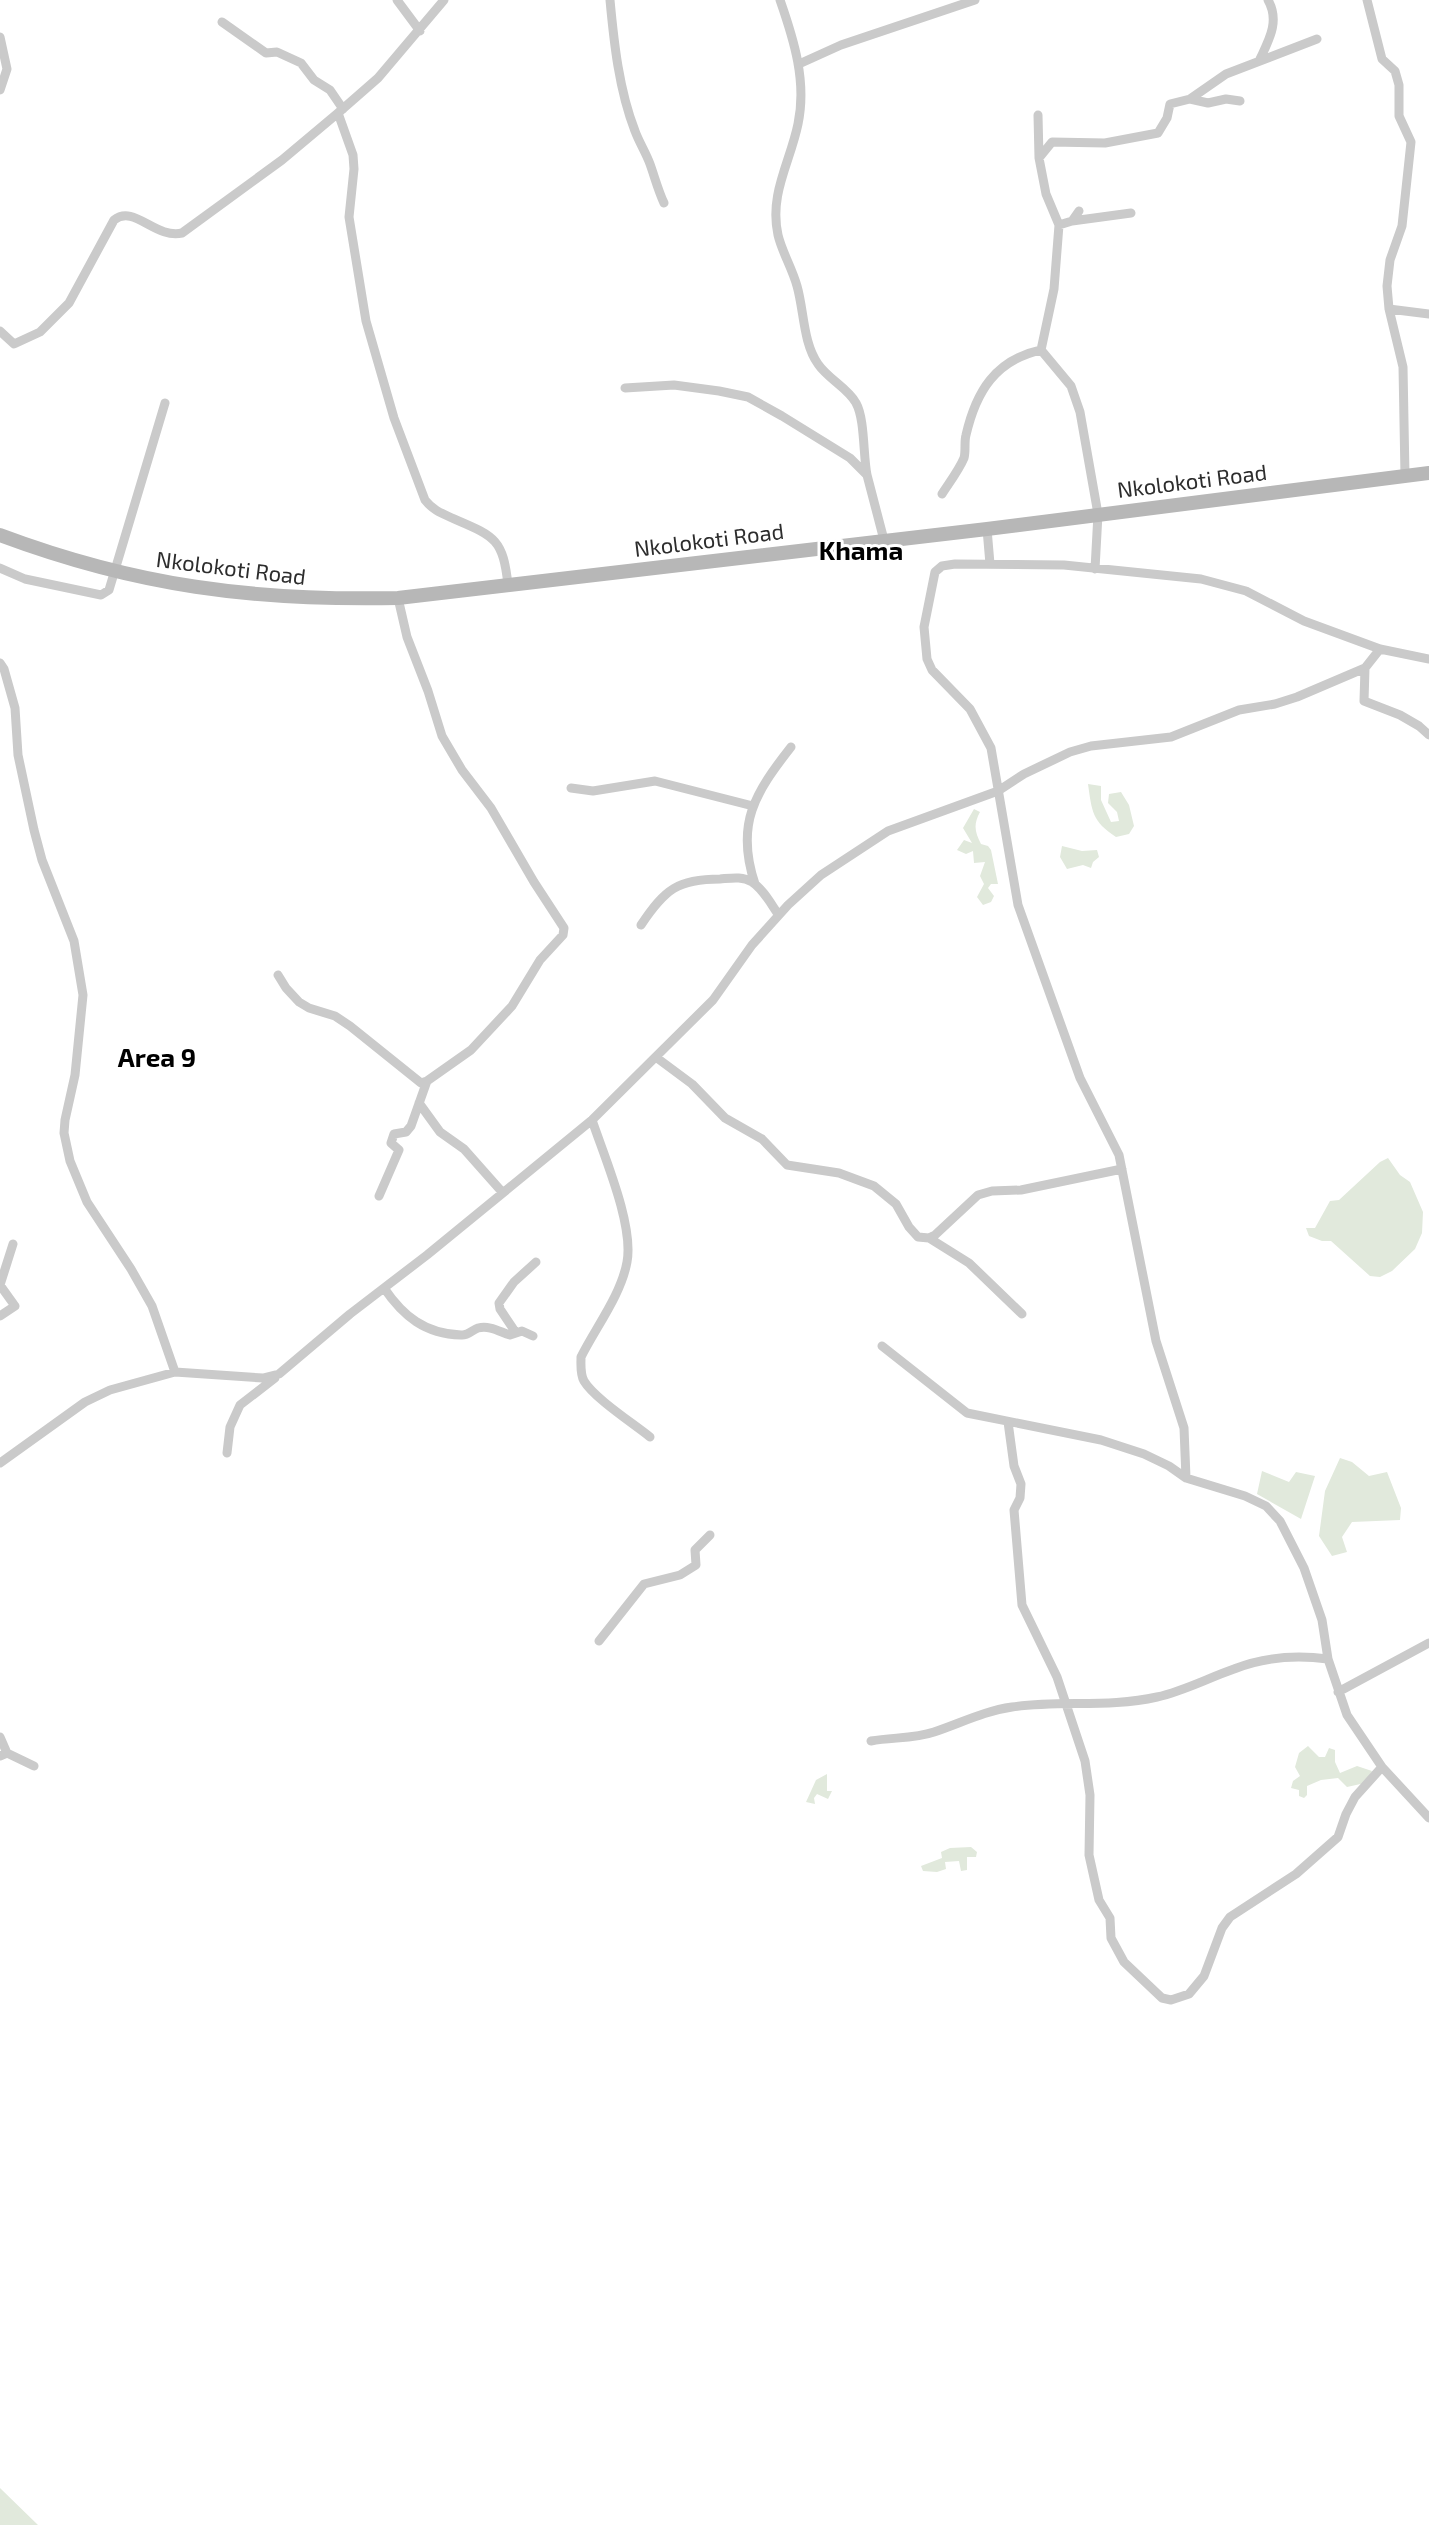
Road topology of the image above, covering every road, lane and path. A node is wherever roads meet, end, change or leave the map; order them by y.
1 (397, 0) edge
2 (444, 0) edge
3 (610, 0) edge
4 (780, 0) edge
5 (975, 0) edge
6 (1268, 0) edge
7 (1367, 0) edge
8 (222, 21) dead end
9 (420, 31) junction
10 (0, 37) edge
11 (1317, 39) dead end
12 (1260, 60) junction
13 (799, 64) junction
14 (0, 90) edge
15 (1190, 99) junction
16 (1240, 101) dead end
17 (341, 111) junction
18 (1038, 115) dead end
19 (1039, 158) junction
20 (664, 203) dead end
21 (1079, 210) dead end
22 (1131, 213) dead end
23 (1072, 221) junction
24 (1059, 225) junction
25 (1389, 309) junction
26 (1429, 314) edge
27 (0, 331) edge
28 (1041, 350) junction
29 (625, 388) dead end
30 (165, 403) dead end
31 (1429, 473) edge
32 (867, 475) junction
33 (1405, 476) junction
34 (942, 494) dead end
35 (1098, 514) junction
36 (987, 529) junction
37 (0, 535) edge
38 (884, 540) junction
39 (990, 564) junction
40 (0, 568) edge
41 (1095, 569) junction
42 (115, 573) junction
43 (508, 585) junction
44 (398, 598) junction
45 (1380, 649) junction
46 (1429, 659) edge
47 (0, 663) edge
48 (1365, 669) junction
49 (1429, 735) edge
50 (791, 747) dead end
51 (571, 788) dead end
52 (998, 791) junction
53 (753, 806) junction
54 (755, 884) junction
55 (778, 915) junction
56 (641, 925) dead end
57 (278, 975) dead end
58 (657, 1058) junction
59 (427, 1081) junction
60 (419, 1103) junction
61 (592, 1120) junction
62 (1122, 1169) junction
63 (503, 1193) junction
64 (379, 1196) dead end
65 (929, 1238) junction
66 (14, 1244) dead end
67 (536, 1262) dead end
68 (384, 1288) junction
69 (1022, 1314) dead end
70 (0, 1316) edge
71 (516, 1333) junction
72 (533, 1336) dead end
73 (882, 1346) dead end
74 (175, 1372) junction
75 (279, 1374) junction
76 (1008, 1422) junction
77 (650, 1437) dead end
78 (227, 1453) dead end
79 (0, 1463) edge
80 (1186, 1478) junction
81 (710, 1534) dead end
82 (599, 1641) dead end
83 (1429, 1643) edge
84 (1328, 1659) junction
85 (1338, 1692) junction
86 (1066, 1704) junction
87 (0, 1737) edge
88 (871, 1741) dead end
89 (3, 1754) edge
90 (34, 1766) dead end
91 (1382, 1767) junction
92 (1429, 1818) edge

1 - 9 street
2 - 9 street
3 - 20 street
4 - 13 street
5 - 13 street
6 - 12 street
7 - 25 street
8 - 17 street
9 - 17 street
10 - 14 street
11 - 12 street
12 - 15 street
13 - 32 street
15 - 16 street
15 - 19 street
17 - 27 street
17 - 43 street
18 - 19 street
19 - 24 street
21 - 23 street
22 - 23 street
23 - 24 street
24 - 28 street
25 - 26 street
25 - 33 street
28 - 34 street
28 - 35 street
29 - 32 street
30 - 42 street
31 - 33 main road, Nkolokoti Road
32 - 38 street
33 - 35 main road, Nkolokoti Road
35 - 36 main road, Nkolokoti Road
35 - 41 street
36 - 38 main road, Nkolokoti Road
36 - 39 street
37 - 42 main road, Nkolokoti Road
38 - 43 main road, Nkolokoti Road
39 - 41 street
39 - 52 street
40 - 42 street
41 - 45 street
42 - 44 main road, Nkolokoti Road
43 - 44 main road, Nkolokoti Road
44 - 59 street
45 - 46 street
45 - 48 street
47 - 74 street
48 - 49 street
48 - 52 street
50 - 53 street
51 - 53 street
52 - 55 street
52 - 62 street
53 - 54 street
54 - 55 street
54 - 56 street
55 - 58 street
57 - 59 street
58 - 61 street
58 - 65 street
59 - 60 street
60 - 63 street
60 - 64 street
61 - 63 street
61 - 77 street
62 - 65 street
62 - 80 street
63 - 68 street
65 - 69 street
66 - 70 street
67 - 71 street
68 - 71 street
68 - 75 street
71 - 72 street
73 - 76 street
74 - 75 street
74 - 79 street
75 - 78 street
76 - 80 street
76 - 86 street
80 - 84 street
81 - 82 street
83 - 85 street
84 - 85 street
84 - 86 street
85 - 91 street
86 - 88 street
86 - 91 street
87 - 89 street
89 - 90 street
91 - 92 street

